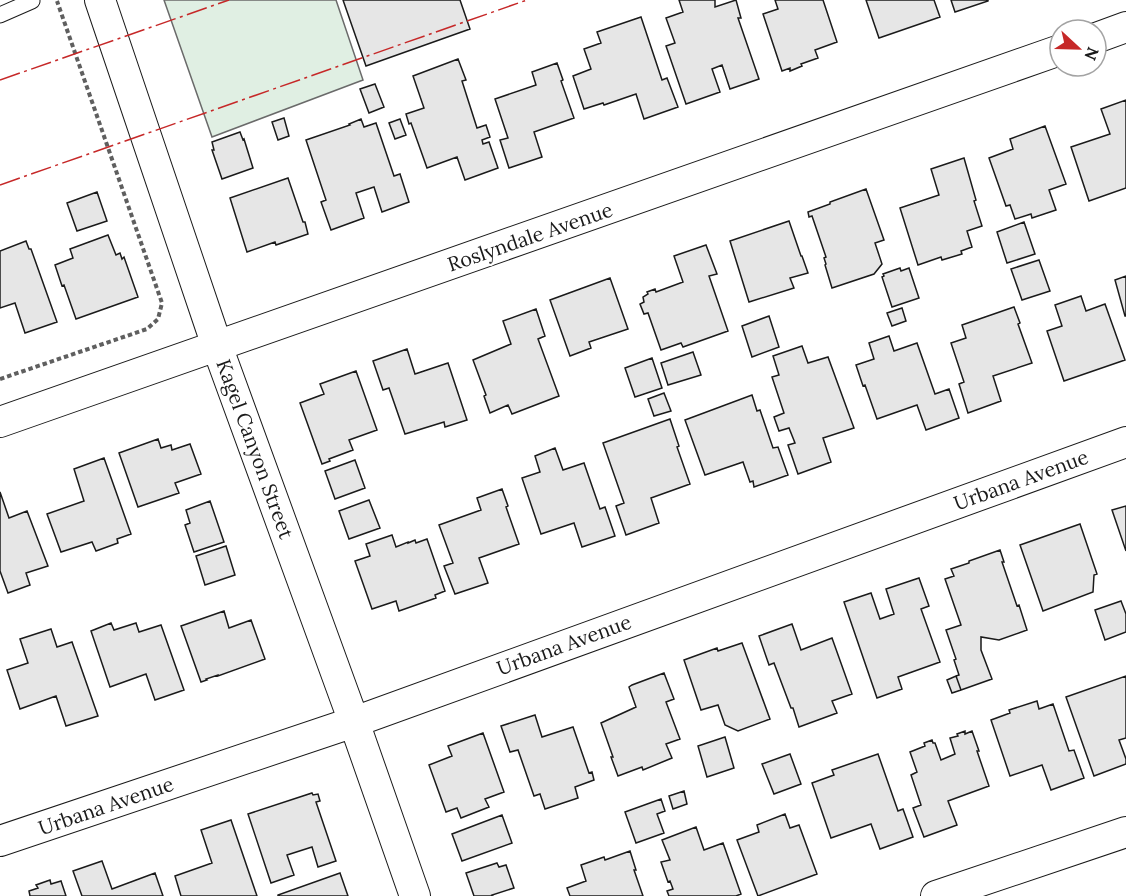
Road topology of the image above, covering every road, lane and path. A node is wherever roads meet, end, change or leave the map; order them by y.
1 (56, 0) edge
2 (100, 0) edge
3 (32, 1) edge
4 (0, 15) edge
5 (1126, 27) edge
6 (1108, 34) edge
7 (1048, 54) edge
8 (217, 346) junction
9 (0, 379) edge
10 (0, 422) edge
11 (1126, 442) edge
12 (354, 722) junction
13 (1126, 832) edge
14 (0, 841) edge
15 (415, 896) edge
16 (936, 896) edge

1 - 9 path
2 - 8 street, Kagel Canyon Street
3 - 4 lane
5 - 6 street
7 - 8 street, Roslyndale Avenue
8 - 10 street, Roslyndale Avenue
8 - 12 street, Kagel Canyon Street
11 - 12 street, Urbana Avenue
12 - 14 street, Urbana Avenue
12 - 15 street, Kagel Canyon Street
13 - 16 street

